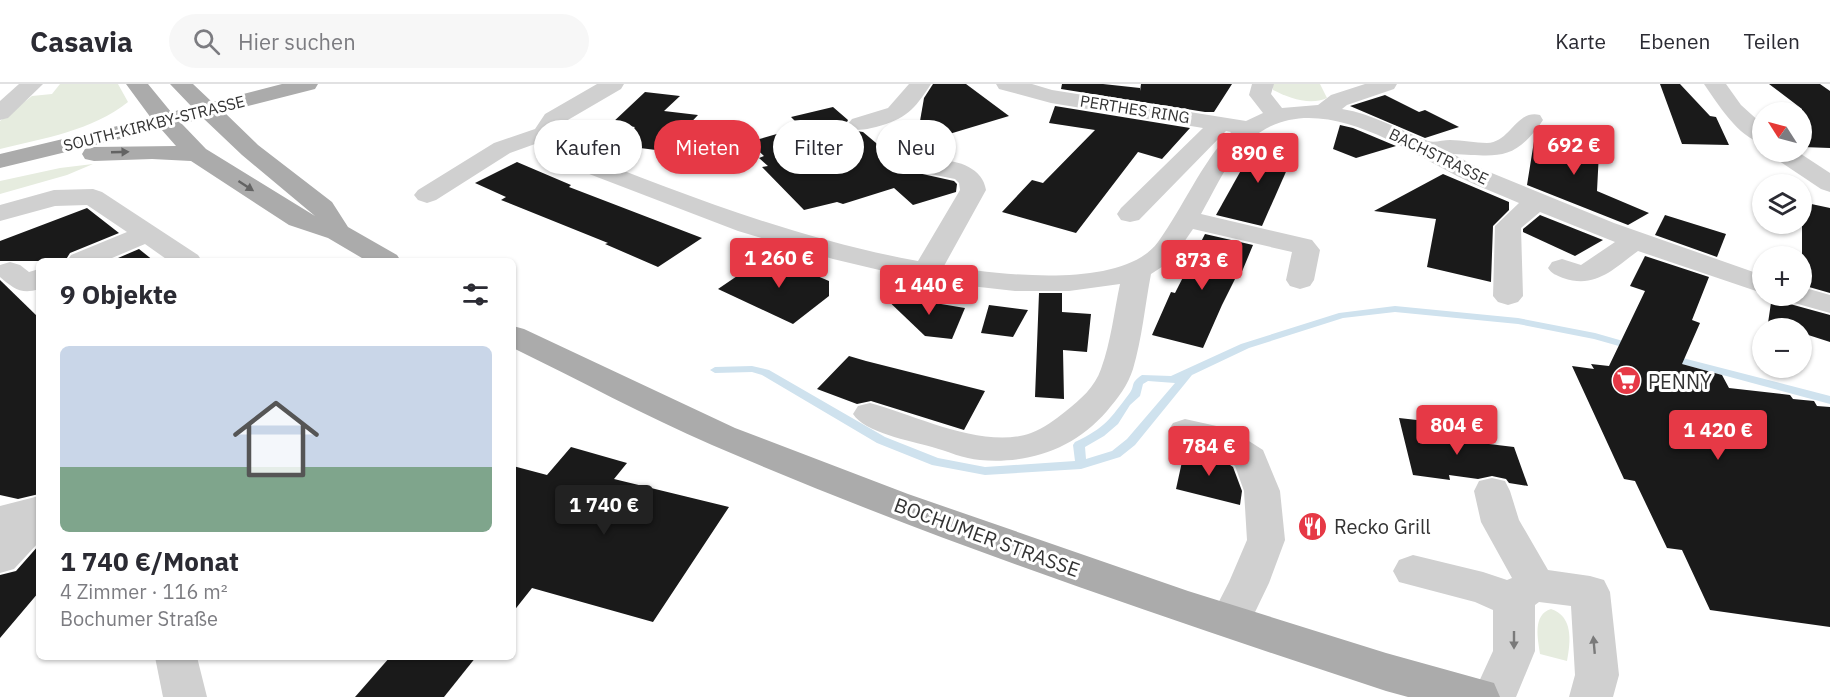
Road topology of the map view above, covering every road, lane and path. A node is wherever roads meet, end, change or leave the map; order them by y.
1 (32, 84) edge
2 (137, 84) edge
3 (181, 84) edge
4 (613, 84) edge
5 (920, 84) edge
6 (1263, 84) edge
7 (1386, 84) edge
8 (1715, 84) edge
9 (305, 85) edge
10 (1018, 86) edge
11 (210, 110) junction
12 (1324, 112) junction
13 (0, 113) edge
14 (1276, 115) junction
15 (552, 120) edge
16 (1532, 120) dead end
17 (165, 121) junction
18 (864, 123) edge
19 (1221, 123) junction
20 (1752, 127) edge
21 (1248, 128) junction
22 (251, 131) junction
23 (534, 136) edge
24 (1429, 150) junction
25 (197, 154) junction
26 (0, 161) edge
27 (1797, 162) edge
28 (0, 167) edge
29 (956, 171) edge
30 (609, 174) edge
31 (1830, 184) edge
32 (427, 195) dead end
33 (1537, 201) junction
34 (0, 213) edge
35 (1130, 214) dead end
36 (1185, 219) junction
37 (338, 232) junction
38 (149, 233) junction
39 (1635, 241) junction
40 (88, 258) edge
41 (184, 258) edge
42 (382, 258) edge
43 (1562, 268) dead end
44 (1138, 269) junction
45 (926, 272) junction
46 (1300, 280) dead end
47 (1752, 281) edge
48 (1508, 296) dead end
49 (1812, 299) edge
50 (1830, 304) edge
51 (516, 337) edge
52 (870, 414) dead end
53 (1185, 431) dead end
54 (1492, 491) dead end
55 (36, 511) edge
56 (0, 520) edge
57 (36, 521) edge
58 (0, 558) edge
59 (1413, 571) dead end
60 (1525, 593) junction
61 (1230, 621) junction
62 (177, 660) edge
63 (185, 697) edge
64 (1478, 697) edge
65 (1494, 697) edge
66 (1592, 697) edge

1 - 13 street
2 - 17 main road
3 - 11 main road
4 - 15 street
5 - 18 street
6 - 14 street
7 - 12 street
8 - 20 street
9 - 11 main road, SOUTH-KIRKBY-STRASSE
9 - 22 main road
10 - 19 street, PERTHES RING
11 - 17 main road, SOUTH-KIRKBY-STRASSE
11 - 22 main road
12 - 14 street, BACHSTRASSE
12 - 24 street, BACHSTRASSE
14 - 21 street, BACHSTRASSE
16 - 24 street
17 - 25 main road
17 - 26 main road, SOUTH-KIRKBY-STRASSE
19 - 21 street, PERTHES RING
19 - 35 street
21 - 36 street
22 - 37 main road
23 - 32 street
24 - 33 street, BACHSTRASSE
28 -> 25 main road
25 -> 37 main road
27 - 31 street
29 - 45 street
30 - 45 street
33 - 39 street, BACHSTRASSE
33 - 48 street
34 - 38 street
36 - 44 street
36 - 46 street
37 - 42 main road
38 - 40 street
38 - 41 street
39 - 43 street
39 - 47 street, BACHSTRASSE
44 - 45 street
44 - 52 street
49 - 50 street
51 - 61 main road, BOCHUMER STRASSE
53 - 61 street
54 - 60 street
55 - 56 street
57 - 58 street
59 - 60 street
60 -> 65 street
66 -> 60 street
61 - 64 main road, BOCHUMER STRASSE
62 - 63 street

